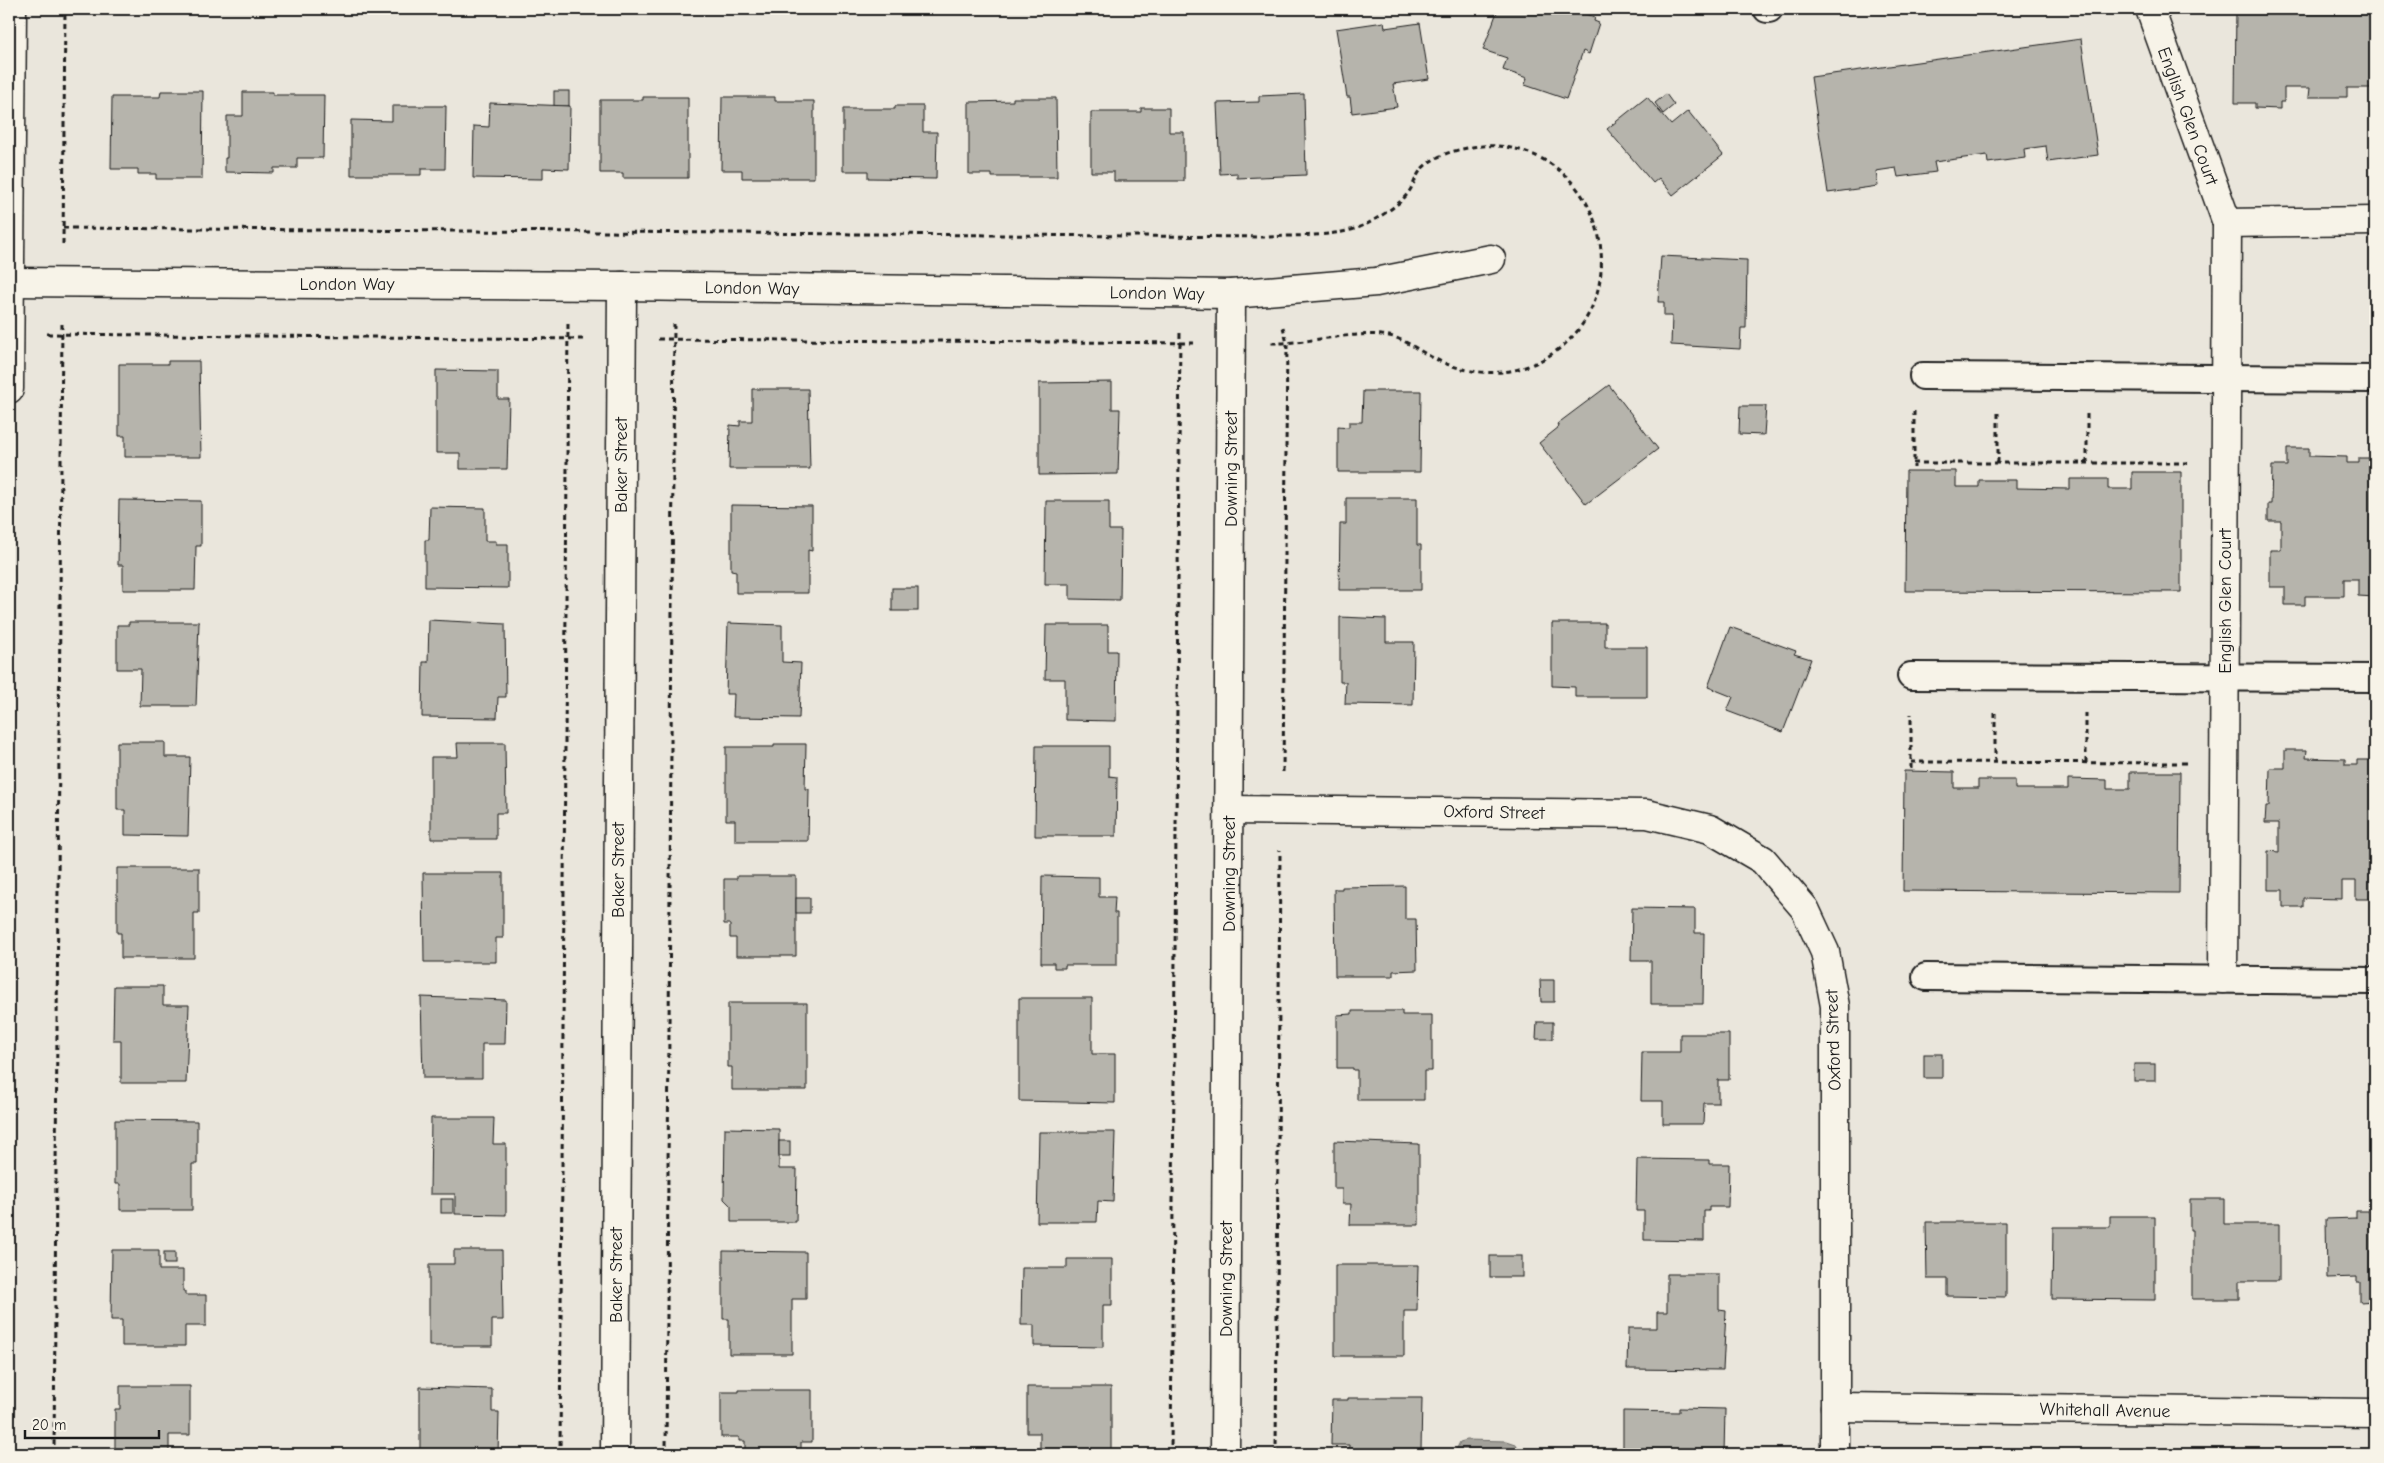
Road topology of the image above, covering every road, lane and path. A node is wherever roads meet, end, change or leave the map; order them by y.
1 (12, 9) edge
2 (65, 9) edge
3 (2150, 9) edge
4 (2375, 221) edge
5 (2227, 223) junction
6 (64, 228) junction
7 (63, 244) dead end
8 (1491, 259) dead end
9 (10, 282) edge
10 (622, 286) junction
11 (1231, 294) junction
12 (62, 319) dead end
13 (568, 322) dead end
14 (674, 323) dead end
15 (1283, 326) dead end
16 (1180, 328) dead end
17 (47, 334) dead end
18 (62, 334) junction
19 (568, 338) junction
20 (582, 339) dead end
21 (658, 339) dead end
22 (674, 339) junction
23 (1267, 342) dead end
24 (1180, 343) junction
25 (1195, 343) dead end
26 (1287, 343) junction
27 (1923, 376) joint
28 (1998, 376) junction
29 (2087, 377) junction
30 (2226, 378) junction
31 (2375, 379) edge
32 (9, 389) edge
33 (1914, 463) junction
34 (1998, 463) junction
35 (2087, 464) junction
36 (2226, 464) junction
37 (1914, 468) dead end
38 (1911, 676) joint
39 (1994, 676) junction
40 (2086, 676) junction
41 (2225, 677) junction
42 (2375, 678) edge
43 (1911, 762) junction
44 (1995, 762) junction
45 (2086, 763) junction
46 (2224, 763) junction
47 (1911, 769) dead end
48 (1283, 773) dead end
49 (1230, 810) junction
50 (1280, 850) dead end
51 (1926, 976) dead end
52 (2223, 980) junction
53 (2375, 981) edge
54 (1835, 1407) junction
55 (2375, 1413) edge
56 (54, 1454) edge
57 (560, 1454) edge
58 (615, 1454) edge
59 (666, 1454) edge
60 (1171, 1454) edge
61 (1225, 1454) edge
62 (1276, 1454) edge
63 (1835, 1454) edge

1 - 9 street
2 - 6 path
3 - 5 street, English Glen Court
4 - 5 street
5 - 30 street, English Glen Court
6 - 7 path
6 - 26 path
8 - 11 street, London Way
9 - 10 street, London Way
9 - 32 street
10 - 11 street, London Way
10 - 58 street, Baker Street
11 - 49 street, Downing Street
12 - 18 path
13 - 19 path
14 - 22 path
15 - 26 path
16 - 24 path
17 - 18 path
18 - 19 path
18 - 56 path
19 - 20 path
19 - 57 path
21 - 22 path
22 - 24 path
22 - 59 path
23 - 26 path
24 - 25 path
24 - 60 path
26 - 48 path
27 - 28 lane
27 - 33 path
28 - 29 lane
28 - 34 path
29 - 30 lane
29 - 35 path
30 - 31 lane
30 - 36 street, English Glen Court
33 - 34 path
33 - 37 path
34 - 35 path
35 - 36 path
36 - 41 street, English Glen Court
38 - 39 lane
38 - 43 path
39 - 40 lane
39 - 44 path
40 - 41 lane
40 - 45 path
41 - 42 lane
41 - 46 street, English Glen Court
43 - 44 path
43 - 47 path
44 - 45 path
45 - 46 path
46 - 52 street, English Glen Court
49 - 54 street, Oxford Street
49 - 61 street, Downing Street
50 - 62 path
51 - 52 lane
52 - 53 lane
54 - 55 street, Whitehall Avenue
54 - 63 street, Oxford Street

